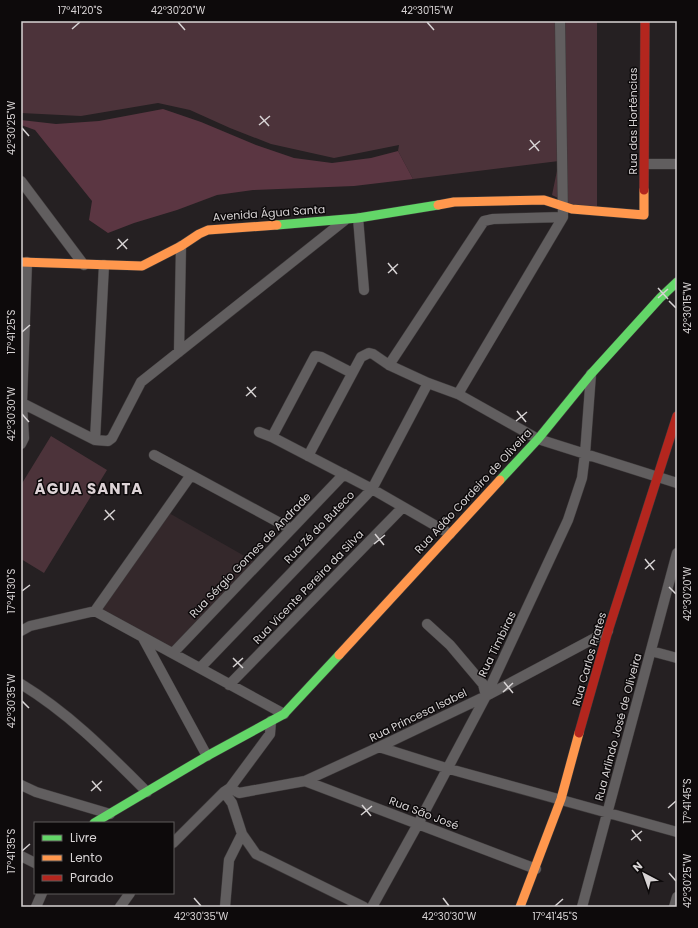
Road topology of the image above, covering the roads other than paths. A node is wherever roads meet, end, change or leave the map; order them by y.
1 (560, 21) edge
2 (645, 21) edge
3 (645, 164) junction
4 (677, 164) edge
5 (21, 181) edge
6 (563, 207) junction
7 (638, 215) joint
8 (563, 217) junction
9 (358, 218) junction
10 (345, 220) junction
11 (182, 246) junction
12 (24, 262) edge
13 (84, 265) junction
14 (104, 265) junction
15 (677, 282) edge
16 (364, 290) dead end
17 (179, 352) junction
18 (389, 365) junction
19 (352, 373) junction
20 (591, 374) junction
21 (428, 383) junction
22 (458, 394) junction
23 (22, 403) junction
24 (677, 416) edge
25 (259, 432) dead end
26 (272, 437) junction
27 (538, 439) junction
28 (95, 440) junction
29 (21, 444) edge
30 (585, 454) junction
31 (154, 455) dead end
32 (308, 456) junction
33 (344, 474) junction
34 (191, 475) junction
35 (657, 477) junction
36 (677, 483) edge
37 (372, 489) junction
38 (403, 506) junction
39 (291, 529) junction
40 (450, 534) junction
41 (677, 553) edge
42 (95, 612) junction
43 (427, 624) dead end
44 (21, 631) edge
45 (608, 631) junction
46 (143, 638) junction
47 (651, 651) junction
48 (173, 653) junction
49 (677, 658) edge
50 (200, 668) junction
51 (21, 684) edge
52 (229, 685) junction
53 (486, 696) junction
54 (284, 714) junction
55 (271, 721) junction
56 (379, 748) junction
57 (207, 756) junction
58 (446, 768) junction
59 (305, 781) junction
60 (21, 785) edge
61 (227, 790) junction
62 (147, 792) junction
63 (562, 799) junction
64 (607, 812) junction
65 (110, 814) junction
66 (96, 822) edge
67 (418, 824) junction
68 (677, 832) edge
69 (242, 834) junction
70 (174, 842) edge
71 (21, 856) edge
72 (34, 862) edge
73 (536, 868) junction
74 (42, 894) edge
75 (129, 894) edge
76 (677, 898) edge
77 (36, 907) edge
78 (120, 907) edge
79 (225, 907) edge
80 (364, 907) edge
81 (372, 907) edge
82 (520, 907) edge
83 (582, 907) edge
84 (674, 907) edge

1 - 6 street
2 - 3 street, Rua das Hortências
3 - 4 street
3 - 7 street, Rua das Hortências
5 - 13 street
6 - 7 street, Avenida Água Santa
6 - 8 street
6 - 9 street, Avenida Água Santa
8 - 18 street
8 - 22 street
9 - 10 street, Avenida Água Santa
9 - 16 street
10 - 11 street, Avenida Água Santa
10 - 17 street
11 - 14 street, Avenida Água Santa
11 - 17 street
12 - 13 street, Avenida Água Santa
12 - 23 street
13 - 14 street, Avenida Água Santa
14 - 28 street
15 - 20 street, Rua Adão Cordeiro de Oliveira
17 - 28 street
18 - 19 street
18 - 21 street
19 - 26 street
19 - 32 street
20 - 27 street, Rua Adão Cordeiro de Oliveira
20 - 30 street, Rua Timbiras
21 - 22 street
21 - 37 street, Rua Zé do Buteco
22 - 27 street
23 - 28 street
23 - 29 street
24 - 35 street, Rua Carlos Prates
25 - 26 street
26 - 32 street
27 - 30 street
27 - 40 street, Rua Adão Cordeiro de Oliveira
30 - 35 street
30 - 53 street, Rua Timbiras
31 - 34 street
32 - 33 street
33 - 37 street
33 - 39 street, Rua Sérgio Gomes de Andrade
34 - 39 street
34 - 42 street
35 - 36 street
35 - 45 street, Rua Carlos Prates
37 - 38 street
37 - 50 street, Rua Zé do Buteco
38 - 40 street
38 - 52 street, Rua Vicente Pereira da Silva
39 - 48 street, Rua Sérgio Gomes de Andrade
40 - 54 street, Rua Adão Cordeiro de Oliveira
41 - 47 street, Rua Arlindo José de Oliveira
42 - 44 street
42 - 46 street
43 - 53 street
45 - 53 street, Rua Princesa Isabel
45 - 63 street, Rua Carlos Prates
46 - 48 street
46 - 57 street
47 - 49 street
47 - 64 street, Rua Arlindo José de Oliveira
48 - 50 street
50 - 52 street
51 - 62 street
52 - 54 street
53 - 56 street, Rua Princesa Isabel
53 - 58 street, Rua Timbiras
54 - 55 street, Rua Adão Cordeiro de Oliveira
55 - 57 street, Rua Adão Cordeiro de Oliveira
55 - 61 street
56 - 58 street
56 - 59 street, Rua Princesa Isabel
57 - 62 street, Rua Adão Cordeiro de Oliveira
58 - 63 street
58 - 67 street, Rua Timbiras
59 - 61 street, Rua Princesa Isabel
59 - 67 street, Rua São José
60 - 65 street
61 - 69 street
61 - 70 street
62 - 65 street, Rua Adão Cordeiro de Oliveira
63 - 64 street
63 - 73 street, Rua Carlos Prates
64 - 68 street
64 - 83 street, Rua Arlindo José de Oliveira
65 - 66 street, Rua Adão Cordeiro de Oliveira
67 - 73 street, Rua São José
67 - 81 street, Rua Timbiras
69 - 79 street
69 - 80 street
71 - 72 street
73 - 82 street, Rua Carlos Prates
74 - 77 street
75 - 78 street
76 - 84 street

